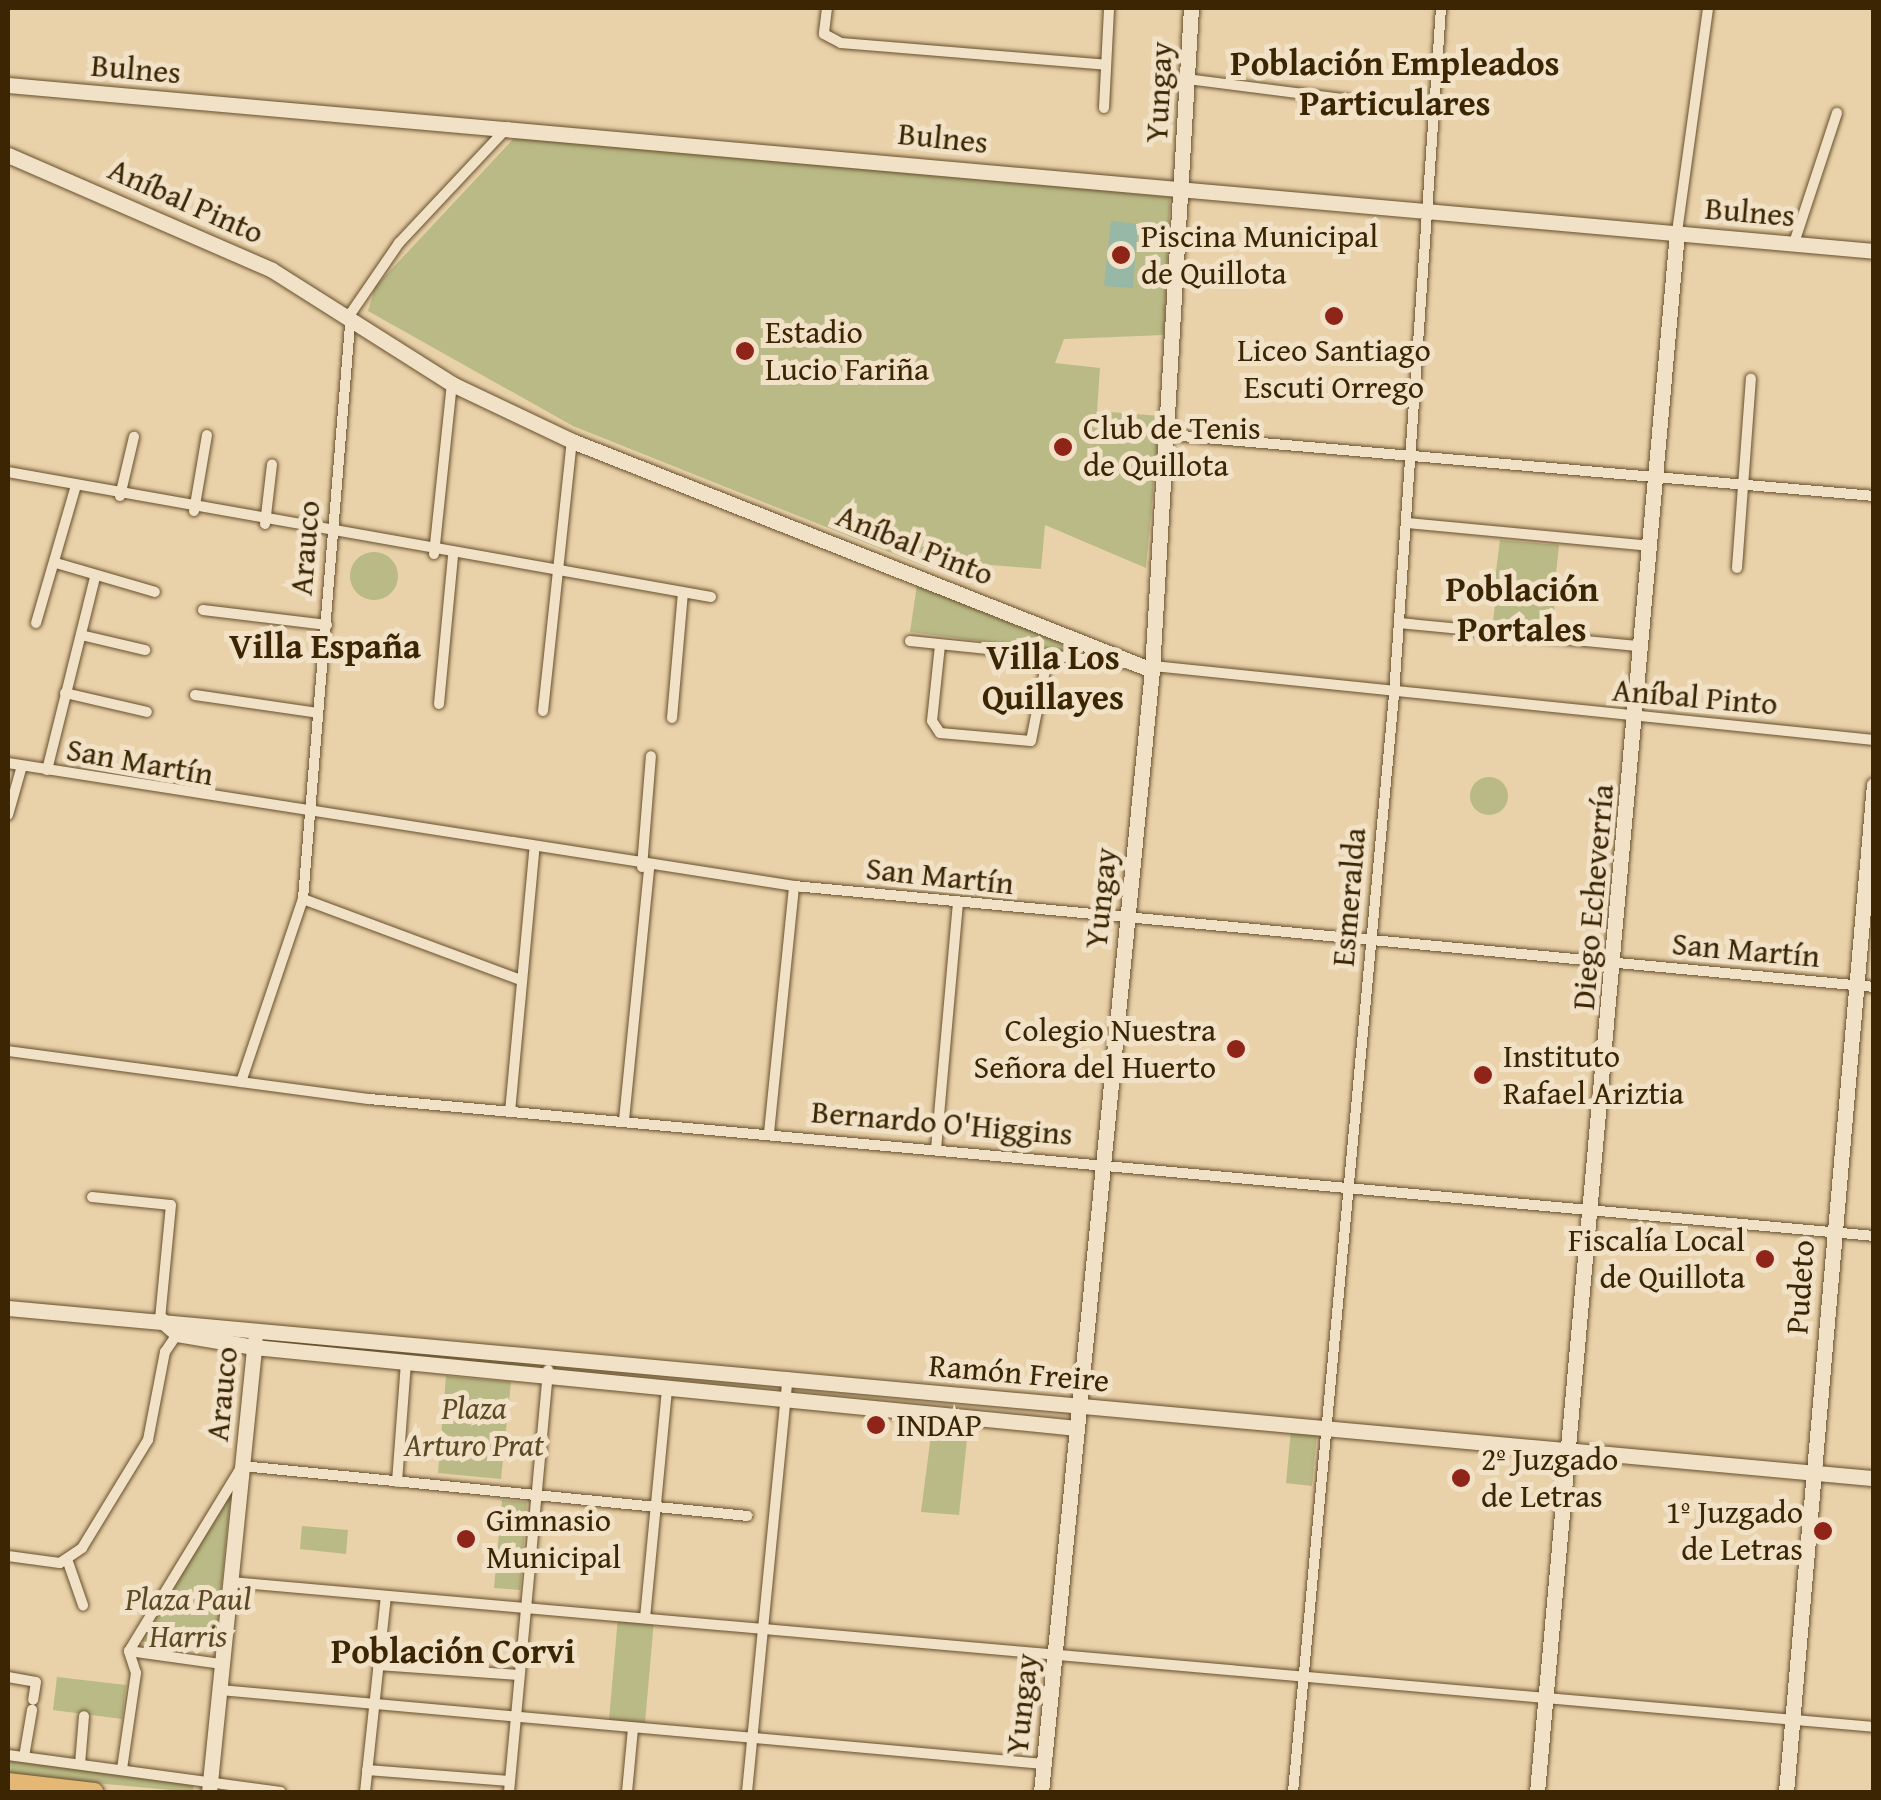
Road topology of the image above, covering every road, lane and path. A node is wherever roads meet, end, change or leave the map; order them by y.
1 (826, 8) edge
2 (1110, 8) edge
3 (1191, 8) edge
4 (1439, 8) edge
5 (1708, 8) edge
6 (1106, 65) junction
7 (1187, 79) junction
8 (8, 86) edge
9 (1104, 108) dead end
10 (1429, 110) junction
11 (1836, 112) dead end
12 (509, 126) junction
13 (8, 155) edge
14 (1180, 189) junction
15 (1433, 210) junction
16 (1677, 232) junction
17 (1794, 243) junction
18 (1874, 251) edge
19 (351, 313) junction
20 (1750, 379) dead end
21 (452, 384) junction
22 (207, 435) dead end
23 (1170, 435) junction
24 (134, 436) dead end
25 (572, 441) junction
26 (1412, 455) junction
27 (272, 464) dead end
28 (8, 472) edge
29 (1655, 475) junction
30 (1744, 484) junction
31 (76, 485) junction
32 (120, 496) junction
33 (1874, 496) edge
34 (194, 511) junction
35 (1407, 523) junction
36 (265, 524) junction
37 (334, 534) junction
38 (1649, 546) junction
39 (434, 554) junction
40 (452, 557) junction
41 (56, 563) junction
42 (1736, 568) dead end
43 (559, 574) junction
44 (95, 576) junction
45 (155, 592) dead end
46 (683, 593) junction
47 (711, 597) dead end
48 (203, 610) dead end
49 (36, 623) dead end
50 (1399, 623) junction
51 (326, 625) junction
52 (81, 635) junction
53 (910, 641) dead end
54 (940, 646) junction
55 (1640, 646) junction
56 (145, 650) dead end
57 (1047, 660) junction
58 (1152, 670) junction
59 (65, 693) junction
60 (1394, 694) junction
61 (195, 696) dead end
62 (439, 704) dead end
63 (544, 710) dead end
64 (147, 712) dead end
65 (318, 713) junction
66 (672, 718) dead end
67 (1636, 720) junction
68 (1874, 740) edge
69 (651, 756) dead end
70 (8, 763) edge
71 (22, 766) junction
72 (47, 770) junction
73 (1874, 785) edge
74 (8, 815) edge
75 (311, 815) junction
76 (534, 851) junction
77 (645, 867) junction
78 (794, 886) junction
79 (304, 899) junction
80 (958, 903) junction
81 (1126, 919) junction
82 (1370, 944) junction
83 (1616, 964) junction
84 (521, 980) junction
85 (1855, 986) junction
86 (1874, 987) edge
87 (8, 1051) edge
88 (241, 1082) junction
89 (510, 1112) junction
90 (624, 1120) junction
91 (770, 1133) junction
92 (936, 1149) junction
93 (1101, 1162) junction
94 (1347, 1188) junction
95 (92, 1196) dead end
96 (1592, 1210) junction
97 (1832, 1232) junction
98 (1874, 1236) edge
99 (8, 1308) edge
100 (160, 1319) junction
101 (200, 1321) junction
102 (256, 1327) junction
103 (178, 1334) junction
104 (254, 1347) junction
105 (549, 1354) junction
106 (406, 1362) junction
107 (788, 1377) junction
108 (547, 1378) junction
109 (667, 1391) junction
110 (784, 1401) junction
111 (1080, 1406) junction
112 (1077, 1428) junction
113 (1326, 1428) junction
114 (1571, 1450) junction
115 (242, 1466) junction
116 (1814, 1472) junction
117 (1874, 1478) edge
118 (397, 1482) junction
119 (535, 1496) junction
120 (655, 1506) junction
121 (748, 1516) dead end
122 (8, 1556) edge
123 (68, 1562) junction
124 (230, 1582) junction
125 (386, 1596) junction
126 (83, 1606) dead end
127 (523, 1608) junction
128 (645, 1618) junction
129 (763, 1629) junction
130 (128, 1652) junction
131 (1055, 1654) junction
132 (222, 1664) junction
133 (378, 1665) junction
134 (518, 1675) junction
135 (1303, 1676) junction
136 (8, 1678) edge
137 (220, 1690) junction
138 (1544, 1698) junction
139 (373, 1706) junction
140 (84, 1716) dead end
141 (516, 1716) junction
142 (1792, 1720) junction
143 (1874, 1727) edge
144 (633, 1729) junction
145 (753, 1740) junction
146 (8, 1754) edge
147 (24, 1757) junction
148 (80, 1764) junction
149 (1044, 1764) junction
150 (122, 1769) junction
151 (368, 1770) junction
152 (8, 1782) edge
153 (210, 1787) edge
154 (509, 1787) edge
155 (94, 1792) edge
156 (280, 1792) edge
157 (365, 1792) edge
158 (627, 1792) edge
159 (747, 1792) edge
160 (1042, 1792) edge
161 (1293, 1792) edge
162 (1538, 1792) edge
163 (1786, 1792) edge

1 - 6 street
2 - 6 street
3 - 7 street, Yungay
4 - 10 street, Esmeralda
5 - 16 street, Diego Echeverría
6 - 9 street
7 - 10 street
7 - 14 street, Yungay
8 - 12 street, Bulnes
10 - 15 street, Esmeralda
11 - 17 street
12 - 14 street, Bulnes
12 - 19 street
13 - 19 street, Aníbal Pinto
14 - 15 street, Bulnes
14 - 23 street, Yungay
15 - 16 street, Bulnes
15 - 26 street, Esmeralda
16 - 17 street, Bulnes
16 - 29 street, Diego Echeverría
17 - 18 street, Bulnes
19 - 21 street, Aníbal Pinto
19 - 37 street, Arauco
20 - 30 street
21 - 25 street, Aníbal Pinto
21 - 39 street
22 - 34 street
23 - 26 street
23 - 58 street, Yungay
24 - 32 street
25 - 43 street
25 - 58 street, Aníbal Pinto
26 - 29 street
26 - 35 street, Esmeralda
27 - 36 street
28 - 31 street
29 - 30 street
29 - 38 street, Diego Echeverría
30 - 33 street
30 - 42 street
31 - 32 street
31 - 41 street
32 - 34 street
34 - 36 street
35 - 38 street
35 - 50 street, Esmeralda
36 - 37 street
37 - 39 street
37 - 51 street, Arauco
38 - 55 street, Diego Echeverría
39 - 40 street
40 - 43 street
40 - 62 street
41 - 44 street
41 - 49 street
43 - 46 street
43 - 63 street
44 - 45 street
44 - 52 street
46 - 47 street
46 - 66 street
48 - 51 street
50 - 55 street
50 - 60 street, Esmeralda
51 - 65 street, Arauco
52 - 56 street
52 - 59 street
53 - 54 street
54 - 57 street
54 - 57 street
55 - 67 street, Diego Echeverría
57 - 58 street
58 - 60 street, Aníbal Pinto
58 - 81 street, Yungay
59 - 64 street
59 - 72 street
60 - 67 street, Aníbal Pinto
60 - 82 street, Esmeralda
61 - 65 street
65 - 75 street, Arauco
67 - 68 street, Aníbal Pinto
67 - 83 street, Diego Echeverría
69 - 77 street
70 - 71 street, San Martín
71 - 72 street, San Martín
71 - 74 street
72 - 75 street, San Martín
73 - 85 street, Pudeto
75 - 76 street, San Martín
75 - 79 street, Arauco
76 - 77 street, San Martín
76 - 84 street
77 - 78 street, San Martín
77 - 90 street
78 - 80 street, San Martín
78 - 91 street
79 - 84 street
79 - 88 street, Arauco
80 - 81 street, San Martín
80 - 92 street
81 - 82 street, San Martín
81 - 93 street, Yungay
82 - 83 street, San Martín
82 - 94 street, Esmeralda
83 - 85 street, San Martín
83 - 96 street, Diego Echeverría
84 - 89 street
85 - 86 street, San Martín
85 - 97 street, Pudeto
87 - 88 street, Bernardo O'Higgins
88 - 89 street, Bernardo O'Higgins
89 - 90 street, Bernardo O'Higgins
90 - 91 street, Bernardo O'Higgins
91 - 92 street, Bernardo O'Higgins
92 - 93 street, Bernardo O'Higgins
93 - 94 street, Bernardo O'Higgins
93 - 111 street, Yungay
94 - 96 street, Bernardo O'Higgins
94 - 113 street, Esmeralda
95 - 100 street
96 - 97 street, Bernardo O'Higgins
96 - 114 street, Diego Echeverría
97 - 98 street, Bernardo O'Higgins
97 - 116 street, Pudeto
99 - 100 street, Ramón Freire
100 - 101 street, Ramón Freire
100 - 103 street
101 - 102 street, Ramón Freire
101 - 103 street
102 - 104 street, Arauco
102 - 105 street, Ramón Freire
103 - 104 street, Ramón Freire
103 - 123 street
104 - 106 street, Ramón Freire
104 - 115 street, Arauco
105 - 107 street, Ramón Freire
105 - 108 street
106 - 108 street, Ramón Freire
106 - 118 street
107 - 110 street
107 - 111 street, Ramón Freire
108 - 109 street, Ramón Freire
108 - 119 street
109 - 110 street, Ramón Freire
109 - 120 street
110 - 112 street, Ramón Freire
110 - 129 street
111 - 112 street, Yungay
111 - 113 street, Ramón Freire
112 - 131 street, Yungay
113 - 114 street, Ramón Freire
113 - 135 street, Esmeralda
114 - 116 street, Ramón Freire
114 - 138 street, Diego Echeverría
115 - 118 street
115 - 124 street, Arauco
115 - 130 street, Arauco
116 - 117 street, Ramón Freire
116 - 142 street, Pudeto
118 - 119 street
119 - 120 street
119 - 127 street
120 - 121 street
120 - 128 street
122 - 123 street
123 - 126 street
124 - 125 street
124 - 132 street, Arauco
125 - 127 street
125 - 133 street
127 - 128 street
127 - 134 street
128 - 129 street
129 - 131 street
129 - 145 street
130 - 132 street
130 - 150 street
131 - 135 street
131 - 149 street, Yungay
132 - 137 street, Arauco
133 - 134 street
133 - 139 street
134 - 141 street
135 - 138 street
135 - 161 street, Esmeralda
136 - 147 street
137 - 139 street
137 - 153 street, Arauco
138 - 142 street
138 - 162 street, Diego Echeverría
139 - 141 street
139 - 151 street
140 - 148 street
141 - 144 street
141 - 154 street
142 - 143 street
142 - 163 street, Pudeto
144 - 145 street
144 - 158 street
145 - 149 street
145 - 159 street
146 - 147 street
147 - 148 street
148 - 150 street
149 - 160 street, Yungay
150 - 153 street
151 - 154 street
151 - 157 street
152 - 155 main road
153 - 156 street

